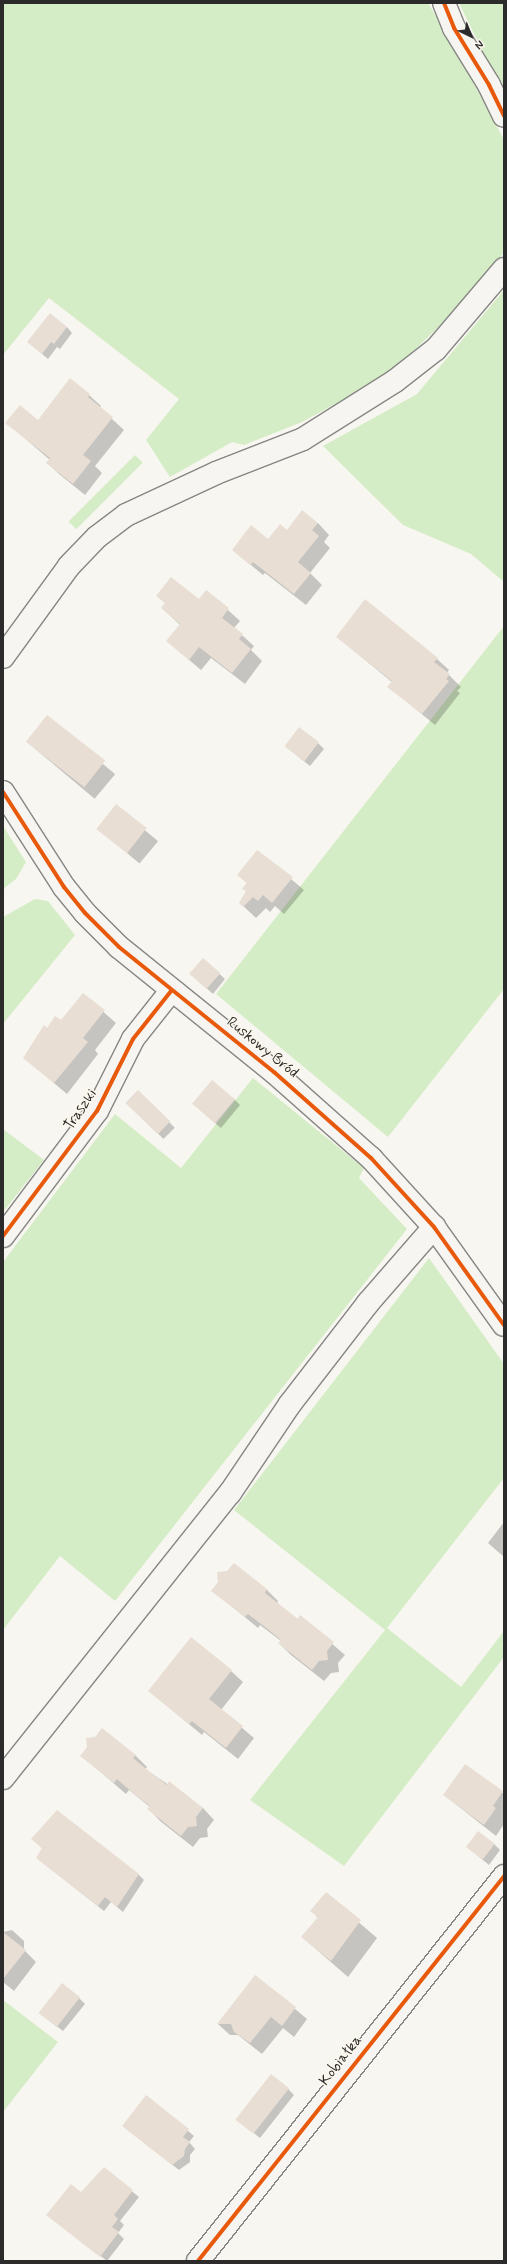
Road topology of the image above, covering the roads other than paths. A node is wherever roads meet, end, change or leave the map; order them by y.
1 (444, 3) edge
2 (504, 116) edge
3 (504, 269) edge
4 (3, 657) edge
5 (3, 792) edge
6 (170, 991) junction
7 (434, 1227) junction
8 (3, 1236) edge
9 (504, 1325) edge
10 (3, 1778) edge
11 (504, 1876) edge
12 (198, 2261) edge

1 - 2 street
3 - 4 street
5 - 6 street, Ruskowy Bród
6 - 7 street, Ruskowy Bród
6 - 8 street, Traszki
7 - 9 street, Ruskowy Bród
7 - 10 street
11 - 12 street, Kobiałka

